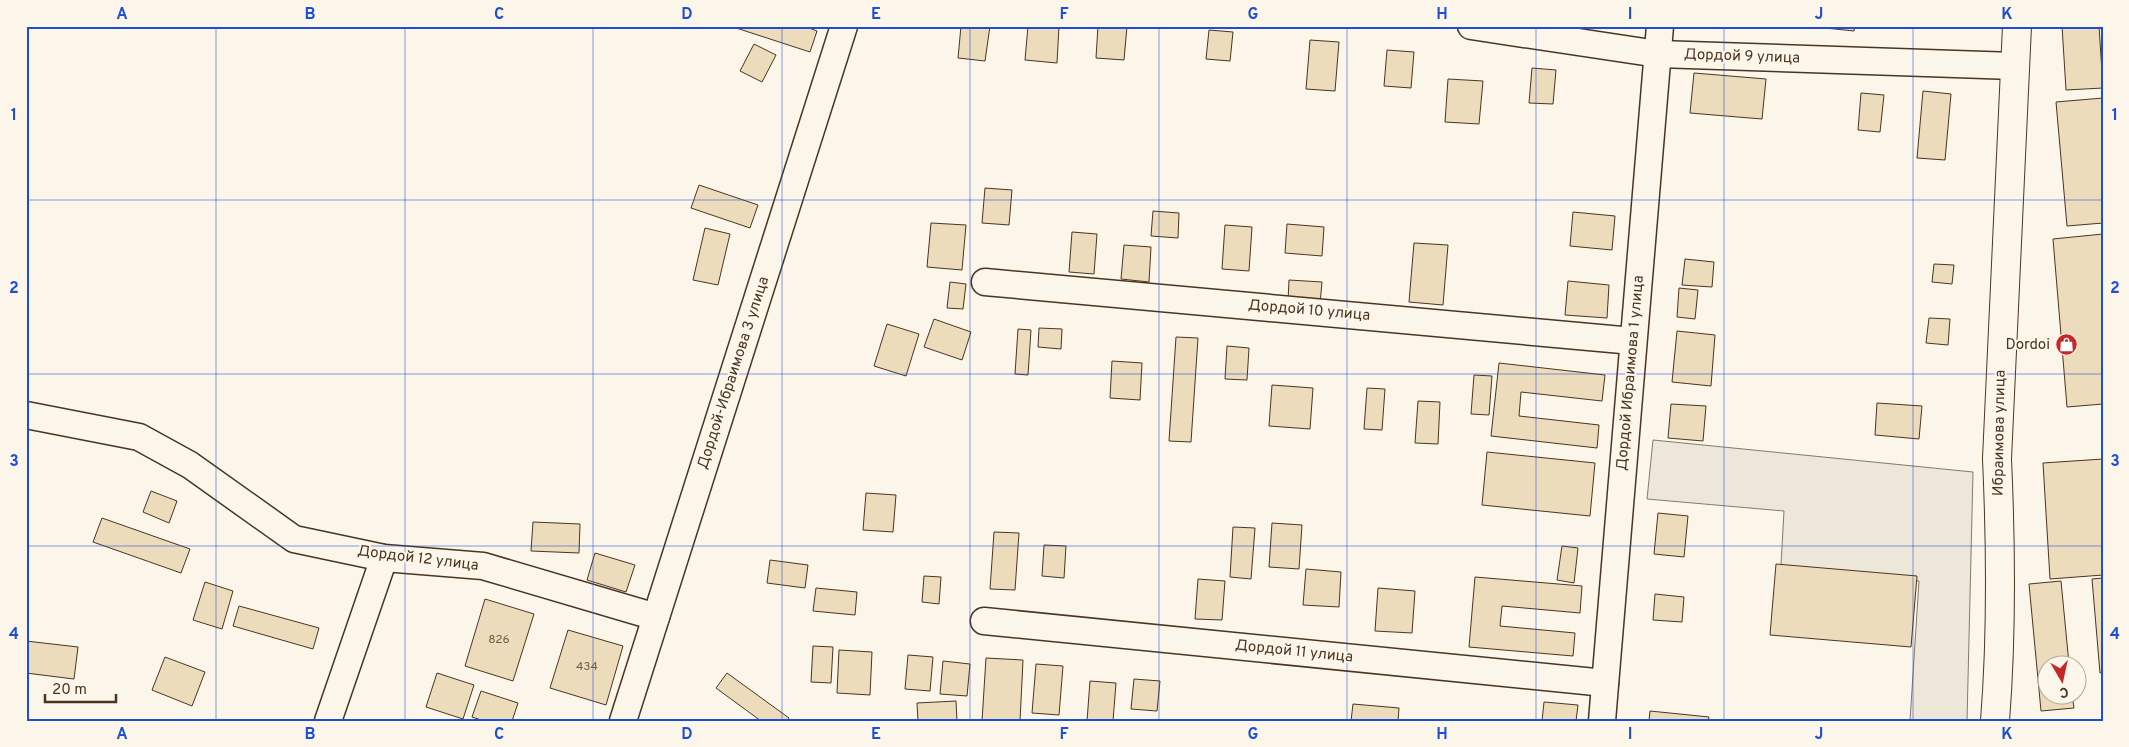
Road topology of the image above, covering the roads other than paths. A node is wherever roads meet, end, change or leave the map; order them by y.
1 (844, 26) edge
2 (1471, 26) edge
3 (1660, 26) edge
4 (2017, 26) edge
5 (1658, 54) junction
6 (2014, 66) junction
7 (985, 282) dead end
8 (1634, 341) junction
9 (26, 415) edge
10 (384, 558) junction
11 (656, 617) junction
12 (984, 621) dead end
13 (1605, 683) junction
14 (631, 718) edge
15 (328, 721) edge
16 (1602, 721) edge
17 (1995, 721) edge

1 - 11 street, Дордой-Ибраимова 3 улица
2 - 5 street, Дордой 9 улица
3 - 5 street, Дордой Ибраимова 1 улица
4 - 6 main road, Ибраимова улица
5 - 6 street, Дордой 9 улица
5 - 8 street, Дордой Ибраимова 1 улица
6 - 17 main road, Ибраимова улица
7 - 8 street, Дордой 10 улица
8 - 13 street, Дордой Ибраимова 1 улица
9 - 10 street, Дордой 12 улица
10 - 11 street, Дордой 12 улица
10 - 15 street
11 - 14 street, Дордой-Ибраимова 3 улица
12 - 13 street, Дордой 11 улица
13 - 16 street, Дордой Ибраимова 1 улица

